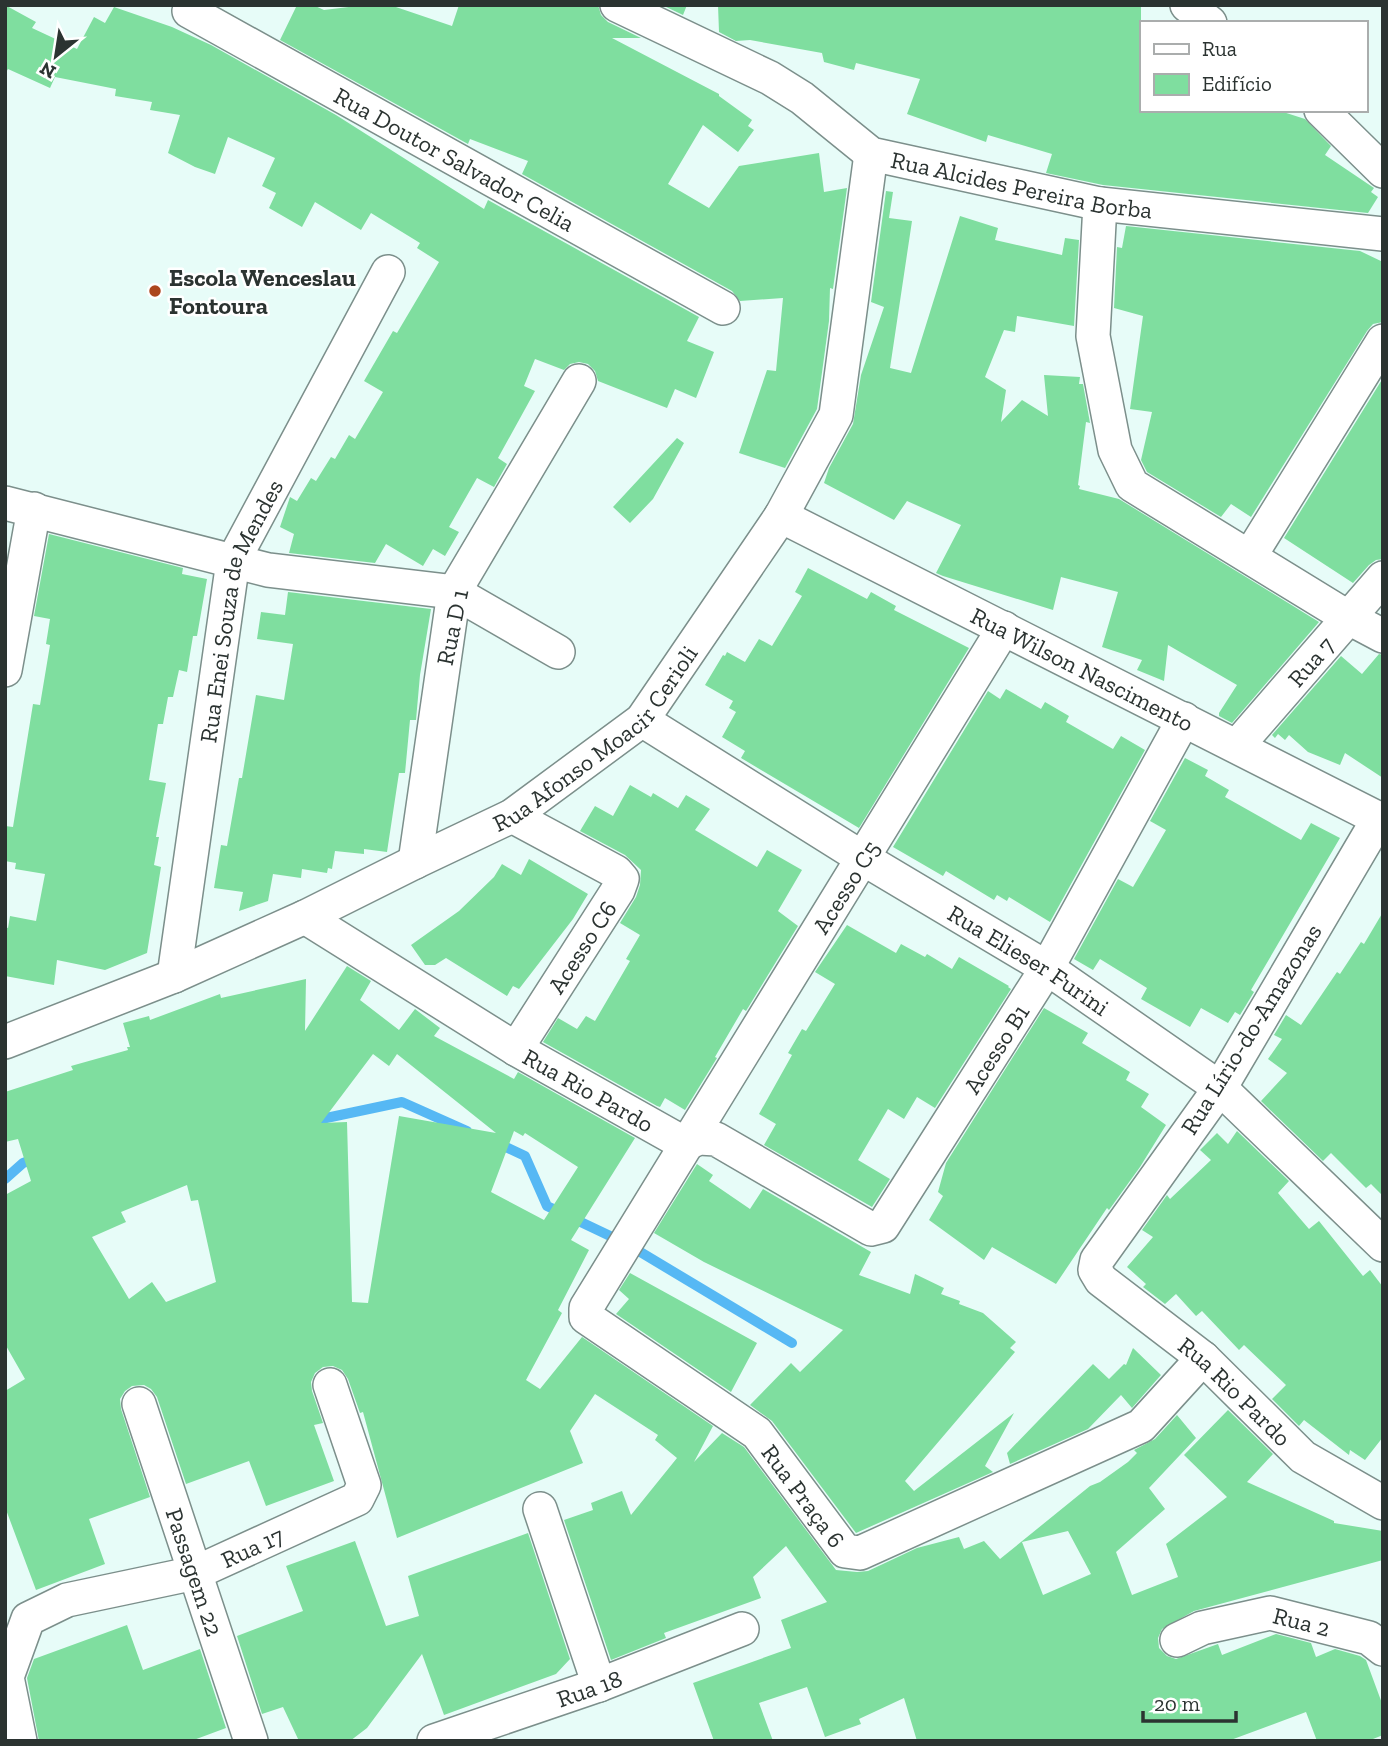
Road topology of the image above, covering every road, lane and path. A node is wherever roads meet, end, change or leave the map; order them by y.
1 (222, 5) edge
2 (617, 5) edge
3 (1187, 5) edge
4 (177, 8) edge
5 (1207, 21) edge
6 (1323, 112) edge
7 (871, 154) junction
8 (1383, 171) edge
9 (1100, 204) junction
10 (1383, 234) edge
11 (388, 272) dead end
12 (723, 308) dead end
13 (1383, 341) edge
14 (579, 381) dead end
15 (19, 506) edge
16 (781, 516) junction
17 (1250, 556) junction
18 (233, 561) junction
19 (1383, 578) edge
20 (454, 592) junction
21 (1349, 618) junction
22 (1003, 628) junction
23 (1383, 636) edge
24 (558, 652) dead end
25 (5, 670) edge
26 (1184, 719) junction
27 (642, 720) junction
28 (1237, 746) junction
29 (512, 816) junction
30 (1381, 820) edge
31 (864, 859) junction
32 (415, 862) junction
33 (305, 917) junction
34 (1047, 968) junction
35 (174, 976) junction
36 (5, 1042) edge
37 (516, 1049) junction
38 (1220, 1088) junction
39 (685, 1144) junction
40 (1383, 1245) edge
41 (1096, 1270) joint
42 (1203, 1358) junction
43 (330, 1385) dead end
44 (139, 1404) dead end
45 (1383, 1503) edge
46 (540, 1509) dead end
47 (195, 1573) junction
48 (742, 1629) dead end
49 (1177, 1640) dead end
50 (1383, 1649) edge
51 (6, 1677) edge
52 (599, 1685) junction
53 (20, 1741) edge
54 (251, 1741) edge
55 (434, 1741) edge

1 - 4 street
2 - 7 street, Rua Alcides Pereira Borba
3 - 5 street
4 - 12 street, Rua Doutor Salvador Celia
6 - 8 street
7 - 9 street, Rua Alcides Pereira Borba
7 - 16 street, Rua Afonso Moacir Cerioli
9 - 10 street, Rua Alcides Pereira Borba
9 - 17 street
11 - 18 street, Rua Enei Souza de Mendes
13 - 17 street
14 - 20 street, Rua D 1
15 - 18 street
15 - 25 street
16 - 22 street, Rua Wilson Nascimento
16 - 27 street, Rua Afonso Moacir Cerioli
17 - 21 street
18 - 20 street
18 - 35 street, Rua Enei Souza de Mendes
19 - 21 street, Rua 7
20 - 24 street
20 - 32 street, Rua D 1
21 - 23 street
21 - 28 street, Rua 7
22 - 26 street, Rua Wilson Nascimento
22 - 31 street, Acesso C5
26 - 28 street, Rua Wilson Nascimento
26 - 34 street, Acesso B1
27 - 29 street, Rua Afonso Moacir Cerioli
27 - 31 street, Rua Elieser Furini
28 - 30 street, Rua Wilson Nascimento
29 - 32 street, Rua Afonso Moacir Cerioli
29 - 37 street, Acesso C6
30 - 38 street, Rua Lírio-do-Amazonas
31 - 34 street, Rua Elieser Furini
31 - 39 street, Acesso C5
32 - 33 street, Rua Afonso Moacir Cerioli
33 - 35 street, Rua Afonso Moacir Cerioli
33 - 37 street, Rua Rio Pardo
34 - 38 street, Rua Elieser Furini
34 - 39 street, Acesso B1
35 - 36 street, Rua Afonso Moacir Cerioli
37 - 39 street, Rua Rio Pardo
38 - 40 street, Rua Elieser Furini
38 - 41 street, Rua Lírio-do-Amazonas
39 - 42 street, Rua Praça 6
41 - 42 street, Rua Rio Pardo
42 - 45 street, Rua Rio Pardo
43 - 47 street, Rua 17
44 - 47 street, Passagem 22
46 - 52 street
47 - 51 street, Rua 17
47 - 54 street, Passagem 22
48 - 52 street, Rua 18
49 - 50 street, Rua 2
51 - 53 street
52 - 55 street, Rua 18

